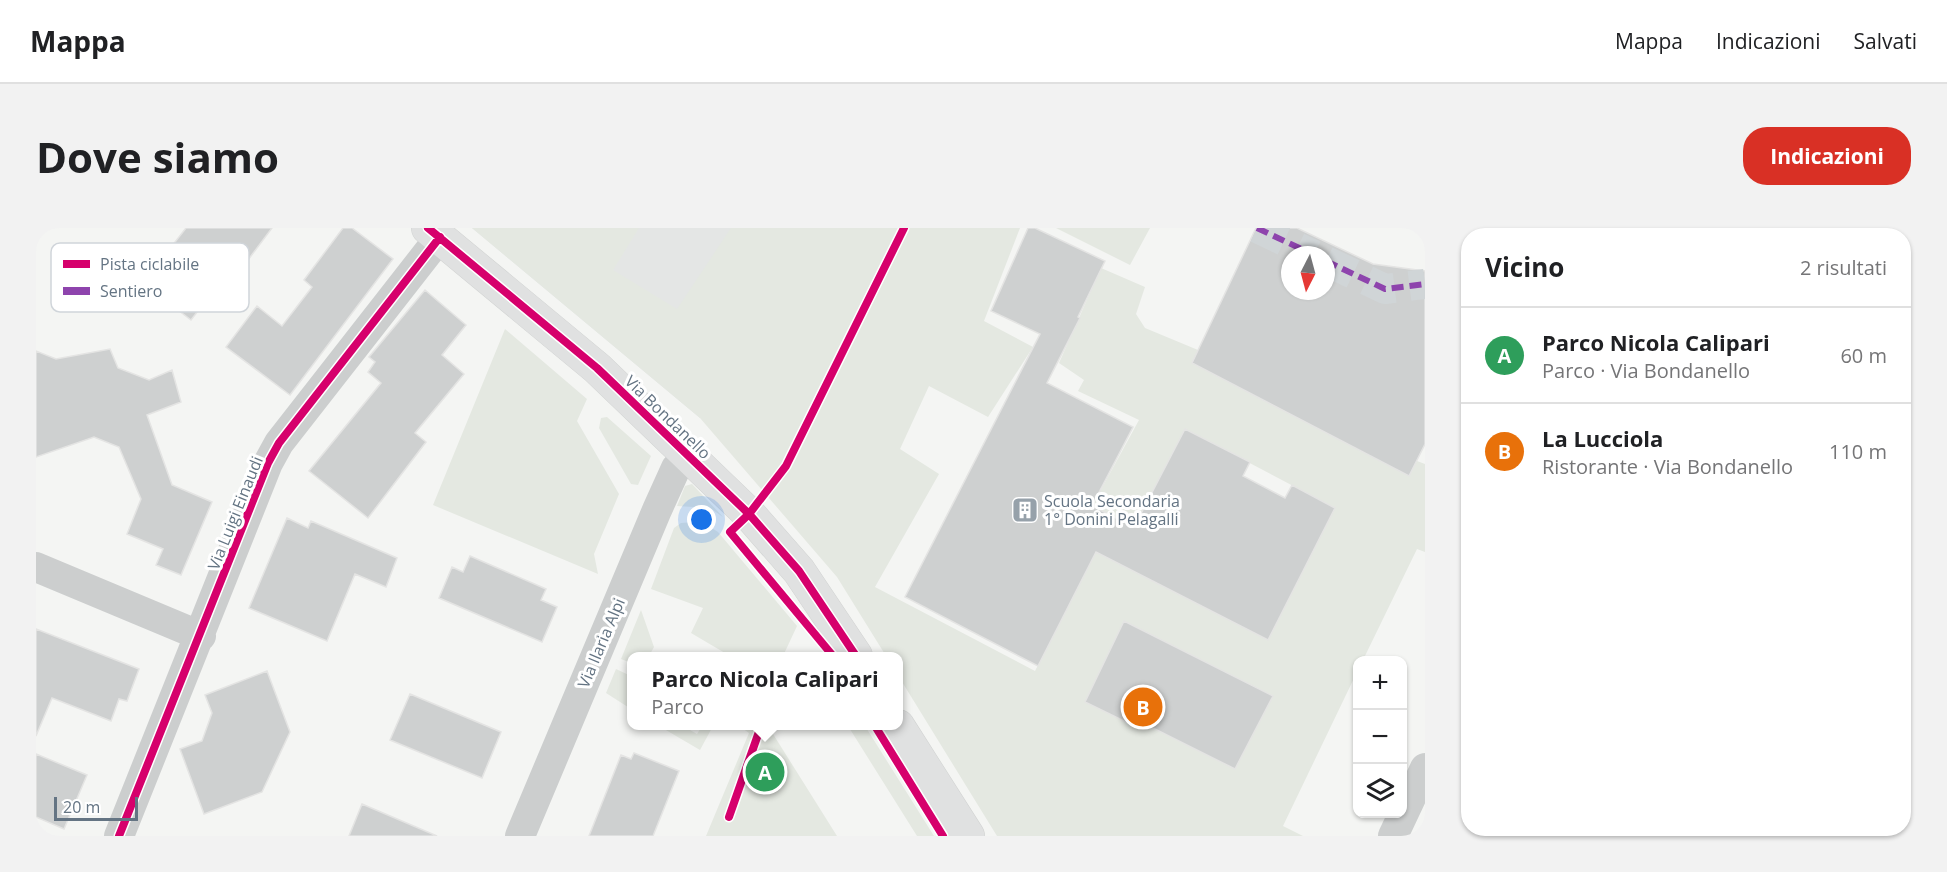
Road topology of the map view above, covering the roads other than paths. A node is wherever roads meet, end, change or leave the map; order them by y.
1 (434, 232) edge
2 (690, 456) junction
3 (36, 567) edge
4 (201, 636) junction
5 (853, 652) edge
6 (901, 730) edge
7 (1425, 768) edge
8 (119, 836) edge
9 (520, 836) edge
10 (968, 836) edge
11 (1393, 836) edge

1 - 2 street, Via Bondanello
1 - 4 street, Via Luigi Einaudi
2 - 5 street, Via Bondanello
2 - 9 street, Via Ilaria Alpi
3 - 4 street
4 - 8 street, Via Luigi Einaudi
6 - 10 street
7 - 11 street

